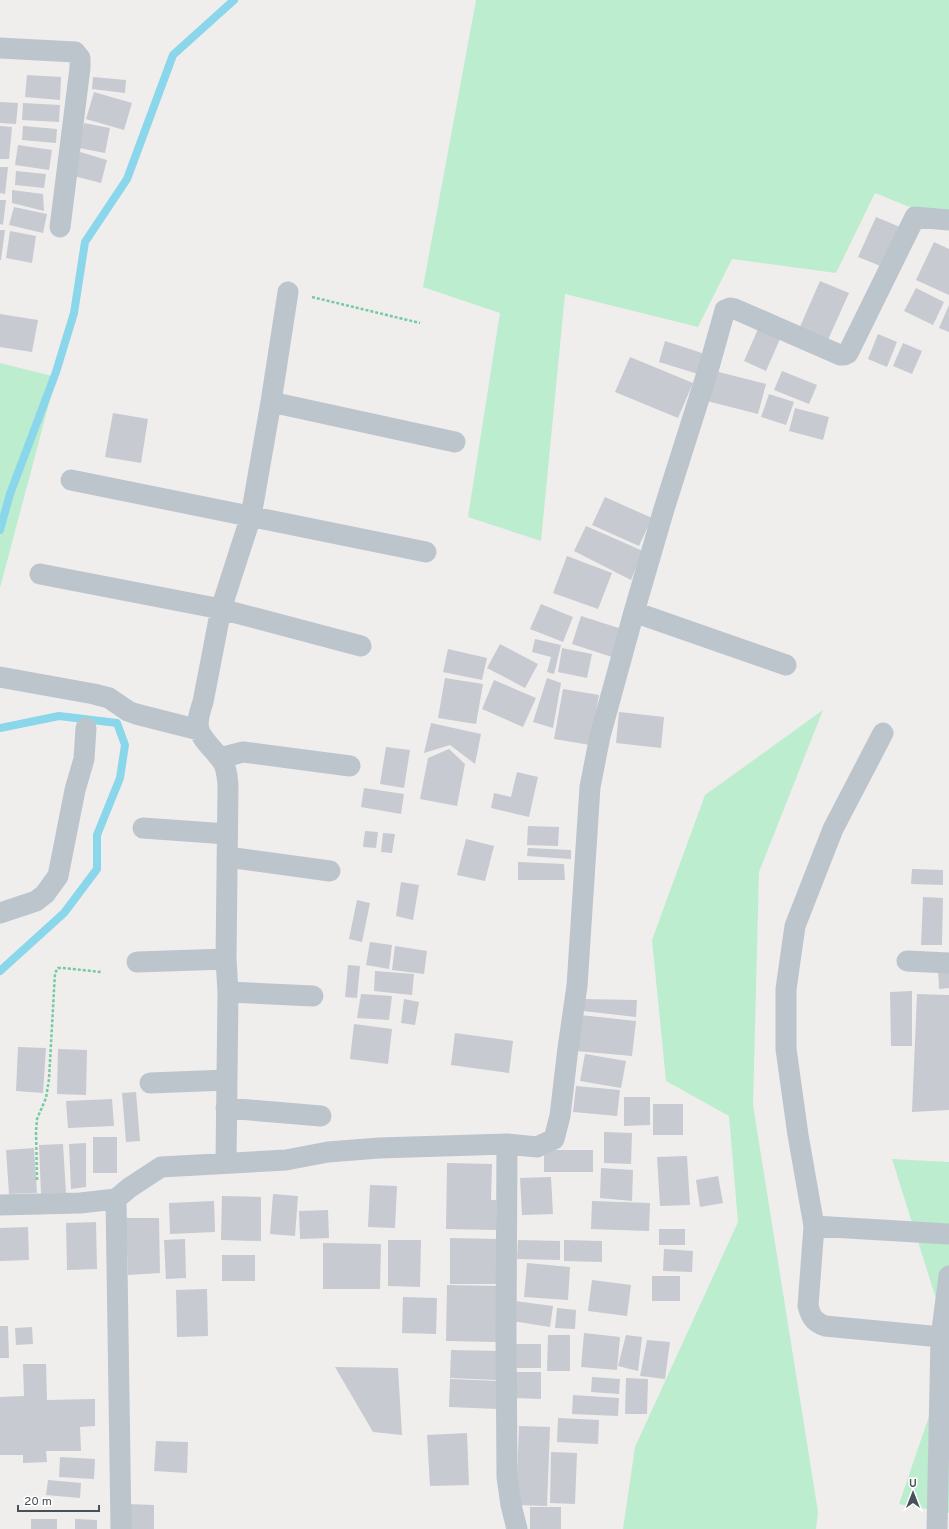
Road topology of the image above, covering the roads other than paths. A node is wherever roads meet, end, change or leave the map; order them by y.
1 (0, 48) edge
2 (949, 220) edge
3 (60, 227) dead end
4 (288, 292) road end
5 (271, 402) junction
6 (455, 442) dead end
7 (70, 480) dead end
8 (251, 516) junction
9 (426, 552) dead end
10 (40, 574) dead end
11 (221, 608) junction
12 (634, 612) junction
13 (361, 646) dead end
14 (786, 665) dead end
15 (0, 677) edge
16 (86, 728) dead end
17 (198, 730) junction
18 (883, 733) dead end
19 (220, 758) junction
20 (350, 766) dead end
21 (143, 828) dead end
22 (227, 834) junction
23 (227, 857) junction
24 (330, 871) dead end
25 (0, 913) edge
26 (226, 959) junction
27 (908, 961) dead end
28 (137, 962) dead end
29 (949, 963) edge
30 (228, 992) junction
31 (313, 996) dead end
32 (227, 1080) junction
33 (150, 1083) dead end
34 (226, 1108) junction
35 (321, 1116) dead end
36 (507, 1144) junction
37 (226, 1162) junction
38 (116, 1199) junction
39 (0, 1205) edge
40 (814, 1226) junction
41 (949, 1234) edge
42 (949, 1276) edge
43 (941, 1337) junction
44 (121, 1529) edge
45 (517, 1529) edge
46 (937, 1529) edge

1 - 3 street
2 - 12 street
4 - 5 street
5 - 6 street
5 - 8 street
7 - 8 street
8 - 9 street
8 - 11 street
10 - 11 street
11 - 13 street
11 - 17 street
12 - 14 street
12 - 36 street
15 - 17 street
16 - 25 street
17 - 19 street
18 - 40 street
19 - 20 street
19 - 22 street
21 - 22 street
22 - 23 street
23 - 24 street
23 - 26 street
26 - 28 street
26 - 30 street
27 - 29 street
30 - 31 street
30 - 32 street
32 - 33 street
32 - 34 street
34 - 35 street
34 - 37 street
36 - 37 street
36 - 45 street
37 - 38 street
38 - 39 street
38 - 44 street
40 - 41 street
40 - 43 street
42 - 43 street
43 - 46 street

